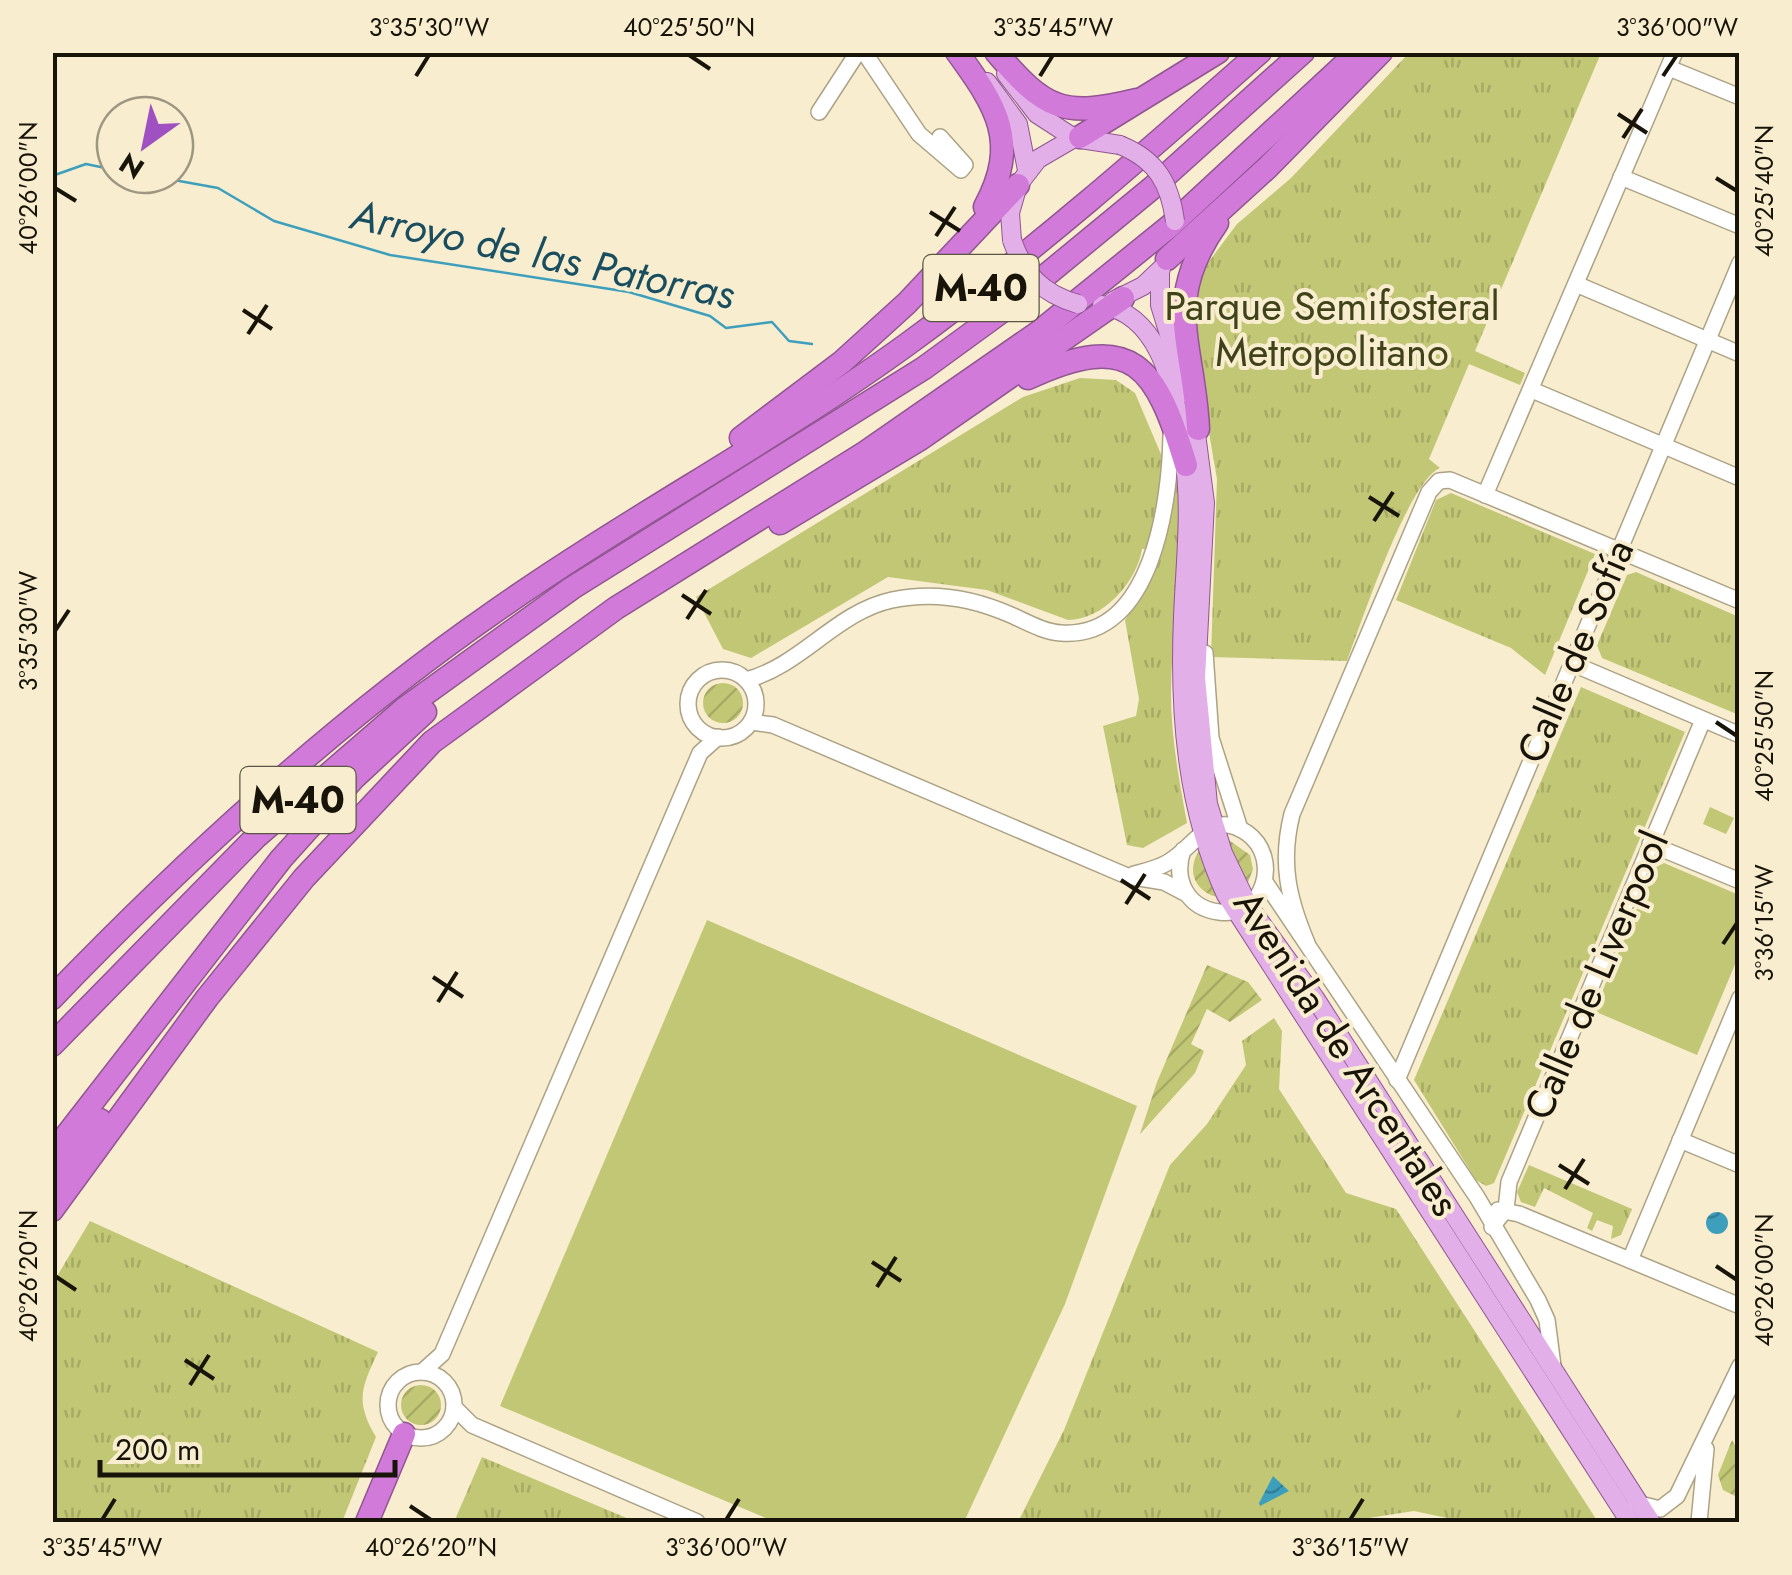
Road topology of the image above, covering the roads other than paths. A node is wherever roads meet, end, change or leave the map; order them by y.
1 (861, 52) edge
2 (957, 52) edge
3 (965, 52) edge
4 (993, 52) edge
5 (1218, 52) edge
6 (1260, 52) edge
7 (1304, 52) edge
8 (1348, 52) edge
9 (1358, 52) edge
10 (1381, 52) edge
11 (1672, 60) edge
12 (1740, 98) edge
13 (1308, 99) junction
14 (1137, 100) junction
15 (819, 112) dead end
16 (940, 137) dead end
17 (1077, 137) junction
18 (1267, 168) junction
19 (1022, 177) junction
20 (1622, 177) junction
21 (1740, 226) edge
22 (972, 232) junction
23 (1740, 263) edge
24 (1164, 265) junction
25 (1576, 284) junction
26 (1109, 307) junction
27 (1707, 340) junction
28 (1740, 354) edge
29 (1532, 390) junction
30 (971, 406) junction
31 (1172, 418) junction
32 (829, 428) junction
33 (1198, 429) junction
34 (1662, 446) junction
35 (1186, 465) junction
36 (1740, 478) edge
37 (679, 492) junction
38 (1486, 495) junction
39 (1204, 534) junction
40 (1617, 552) junction
41 (1740, 601) edge
42 (616, 608) junction
43 (1570, 664) junction
44 (746, 680) junction
45 (754, 714) junction
46 (1703, 720) junction
47 (697, 726) junction
48 (1740, 735) edge
49 (718, 738) junction
50 (702, 749) junction
51 (1208, 828) junction
52 (1240, 829) junction
53 (1650, 844) junction
54 (1183, 850) junction
55 (1127, 876) junction
56 (1265, 882) junction
57 (1740, 882) edge
58 (1186, 893) junction
59 (151, 902) junction
60 (1238, 910) junction
61 (1307, 943) junction
62 (52, 998) edge
63 (207, 998) junction
64 (1740, 998) edge
65 (52, 1012) edge
66 (1735, 1021) edge
67 (1367, 1035) junction
68 (1410, 1040) junction
69 (52, 1045) edge
70 (1397, 1080) junction
71 (1680, 1140) junction
72 (52, 1151) edge
73 (1740, 1165) edge
74 (52, 1180) edge
75 (1483, 1208) junction
76 (1506, 1209) junction
77 (52, 1210) edge
78 (1492, 1227) junction
79 (1630, 1260) junction
80 (1740, 1306) edge
81 (442, 1354) junction
82 (1740, 1366) edge
83 (422, 1372) junction
84 (1554, 1375) junction
85 (441, 1378) junction
86 (454, 1407) junction
87 (472, 1425) junction
88 (448, 1426) junction
89 (1710, 1431) junction
90 (404, 1434) junction
91 (1636, 1504) junction
92 (367, 1522) edge
93 (696, 1522) edge
94 (1630, 1522) edge
95 (1651, 1522) edge
96 (1699, 1522) edge

1 - 15 street
1 - 16 street
2 - 22 highway
3 - 19 main road
4 - 14 highway
4 - 17 main road
5 - 14 highway
6 - 37 highway, M-40
7 - 32 highway, M-40
8 - 13 highway
9 - 13 highway
10 - 18 highway
11 - 12 street
11 - 20 street
13 - 42 highway
14 - 17 highway
17 - 19 main road
17 - 24 main road, bridge
18 - 24 highway
18 - 33 highway
19 - 22 highway
19 - 26 main road, bridge
20 - 21 street
20 - 25 street
22 - 37 highway
23 - 27 street, Calle de Sofía
24 - 26 main road
24 - 33 main road, Avenida de Arcentales
25 - 27 street
25 - 29 street
26 - 30 highway
26 - 35 main road, Avenida de Arcentales
27 - 28 street
27 - 34 street, Calle de Sofía
29 - 34 street
29 - 38 street
30 - 31 highway
30 - 42 highway
31 - 35 highway
31 - 44 street
32 - 69 highway, M-40
32 - 72 highway
33 - 39 main road, Avenida de Arcentales
34 - 36 street
34 - 40 street, Calle de Sofía
35 - 51 main road, Avenida de Arcentales
37 - 59 highway, M-40
38 - 40 street
38 - 61 street
39 - 51 main road, Avenida de Arcentales
39 - 52 street, Avenida de Arcentales
40 - 41 street
40 - 43 street, Calle de Sofía
42 - 63 highway
43 - 46 street
43 - 68 street, Calle de Sofía
44 - 45 street
44 - 47 street
45 - 49 street
45 - 55 street
46 - 48 street
46 - 53 street, Calle de Liverpool
47 - 49 street
47 - 50 street
49 - 50 street
50 - 81 street
51 - 52 street
51 - 54 street
51 - 60 main road, Avenida de Arcentales
52 - 56 street, Avenida de Arcentales
53 - 57 street
53 - 76 street, Calle de Liverpool
54 - 55 street
54 - 58 street
55 - 58 street
56 - 60 street
56 - 61 street, Avenida de Arcentales
58 - 60 street
59 - 62 highway
59 - 65 highway, M-40
60 - 84 main road, Avenida de Arcentales
60 - 94 main road, Avenida de Arcentales
61 - 67 street
63 - 74 highway
63 - 77 highway
64 - 66 street
66 - 71 street
67 - 68 street
67 - 70 street
68 - 70 street, Calle de Sofía
70 - 75 street
71 - 73 street
71 - 79 street
75 - 76 street
75 - 78 street
76 - 78 street, Calle de Liverpool
76 - 79 street
78 - 84 street
79 - 80 street
81 - 83 street
81 - 85 street
82 - 89 street
83 - 85 street
83 - 90 street
84 - 91 main road, Avenida de Arcentales
85 - 86 street
86 - 87 street
86 - 88 street
87 - 88 street
87 - 93 street
88 - 90 street
89 - 91 street
89 - 96 street
90 - 92 highway
91 - 95 main road, Avenida de Arcentales

